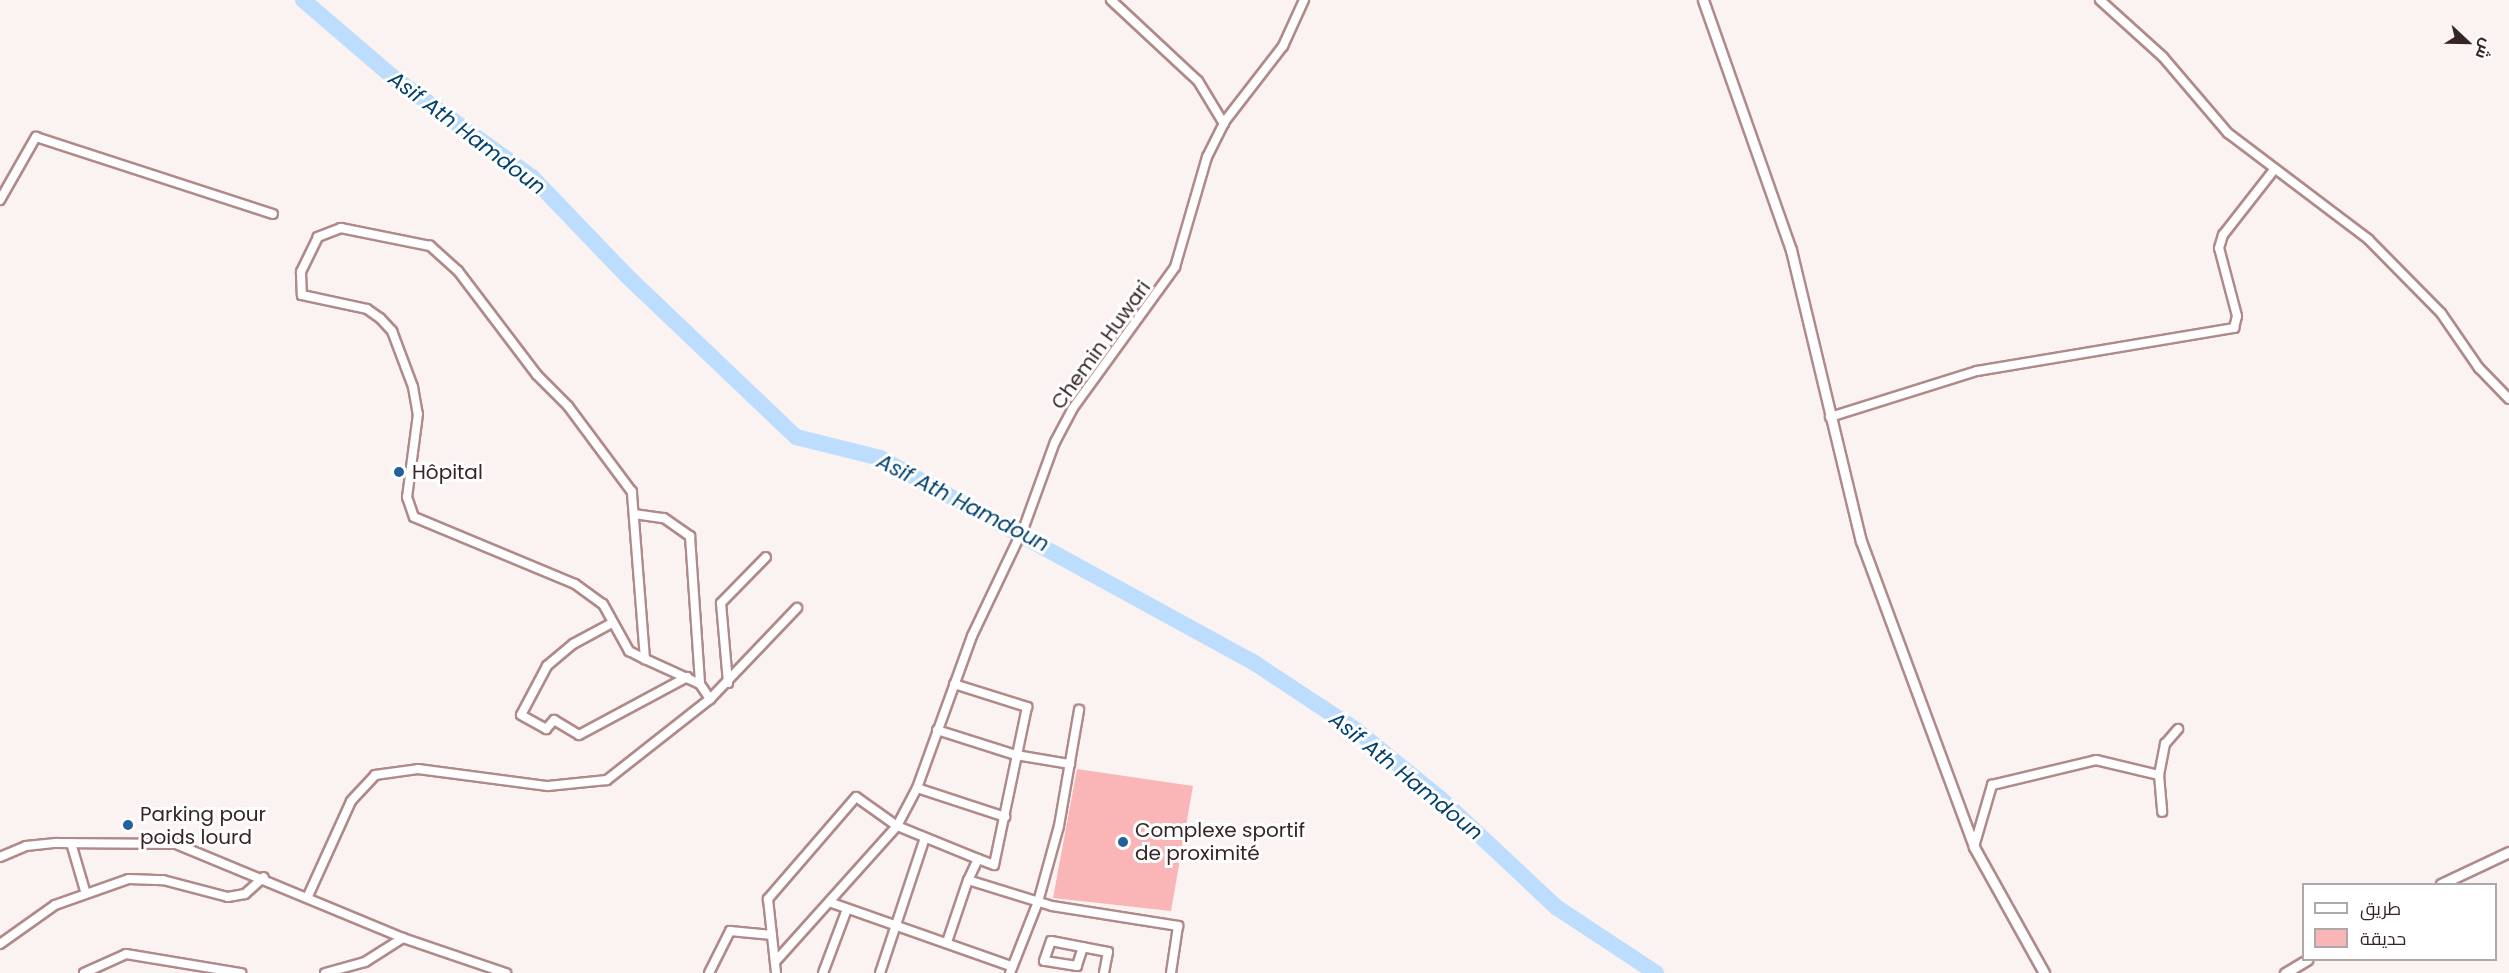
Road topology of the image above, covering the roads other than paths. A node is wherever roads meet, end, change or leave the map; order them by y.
1 (1111, 0) edge
2 (1304, 0) edge
3 (1703, 0) edge
4 (2100, 0) edge
5 (1224, 124) junction
6 (2273, 171) junction
7 (0, 200) edge
8 (273, 214) dead end
9 (2509, 399) edge
10 (1830, 417) junction
11 (634, 514) junction
12 (766, 557) dead end
13 (797, 608) dead end
14 (612, 623) junction
15 (645, 659) junction
16 (687, 677) junction
17 (728, 683) junction
18 (700, 684) junction
19 (954, 684) junction
20 (710, 699) junction
21 (1078, 710) dead end
22 (2178, 729) dead end
23 (937, 730) junction
24 (1016, 755) junction
25 (1070, 764) junction
26 (2159, 775) junction
27 (917, 788) junction
28 (2162, 812) dead end
29 (1005, 817) junction
30 (897, 826) junction
31 (924, 841) junction
32 (71, 843) junction
33 (1974, 847) junction
34 (2509, 852) edge
35 (0, 857) edge
36 (978, 859) junction
37 (264, 877) junction
38 (968, 880) junction
39 (2445, 883) edge
40 (85, 891) junction
41 (308, 896) junction
42 (830, 902) junction
43 (1038, 902) junction
44 (847, 909) junction
45 (896, 926) junction
46 (772, 935) junction
47 (403, 938) junction
48 (947, 942) junction
49 (0, 944) edge
50 (1083, 947) junction
51 (2305, 961) edge
52 (775, 962) junction
53 (1011, 970) edge
54 (84, 973) edge
55 (241, 973) edge
56 (325, 973) edge
57 (506, 973) edge
58 (709, 973) edge
59 (776, 973) edge
60 (824, 973) edge
61 (880, 973) edge
62 (1104, 973) edge
63 (1171, 973) edge
64 (2043, 973) edge
65 (2285, 973) edge

1 - 5 street
2 - 5 street, Chemin Huwari
3 - 10 street
4 - 6 street
5 - 19 street, Chemin Huwari
6 - 9 street
6 - 10 street
7 - 8 street
10 - 33 street
11 - 14 street
11 - 15 street
11 - 18 street
12 - 17 street
13 - 17 street
14 - 15 street
14 - 16 street
15 - 16 street
16 - 18 street
17 - 20 street
18 - 20 street
19 - 23 street, Chemin Huwari
19 - 24 street
20 - 41 street
21 - 25 street
22 - 26 street
23 - 24 street
23 - 27 street, Chemin Huwari
24 - 25 street
24 - 29 street
25 - 43 street
26 - 28 street
26 - 33 street
27 - 29 street
27 - 30 street, Chemin Huwari
29 - 36 street
30 - 31 street
30 - 42 street, Chemin Huwari
30 - 46 street
31 - 36 street
31 - 45 street
32 - 35 street
32 - 37 street
32 - 40 street
33 - 64 street
34 - 39 street
36 - 38 street
37 - 40 street
37 - 41 street
38 - 43 street
38 - 48 street
40 - 49 street
41 - 47 street
42 - 44 street
42 - 52 street, Chemin Huwari
43 - 53 street
43 - 63 street
44 - 45 street
44 - 60 street
45 - 48 street
45 - 61 street
46 - 52 street
46 - 58 street
47 - 56 street
47 - 57 street
48 - 53 street
50 - 50 street
50 - 62 street
51 - 65 street
52 - 59 street
54 - 55 street

